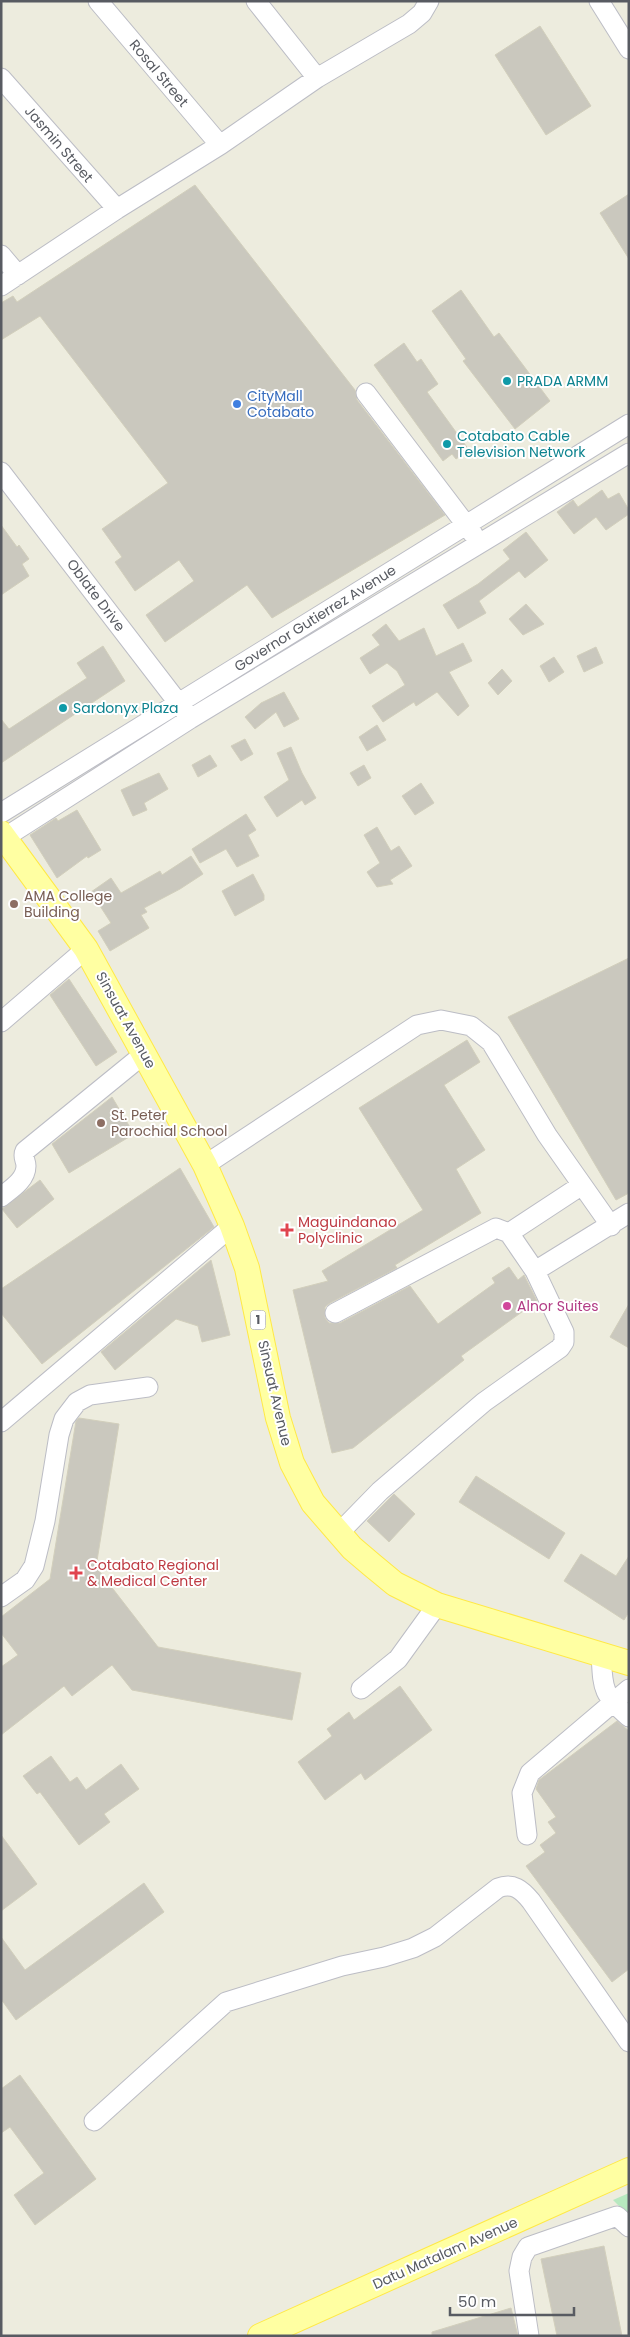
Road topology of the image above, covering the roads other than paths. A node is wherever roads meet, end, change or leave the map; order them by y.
1 (98, 1) edge
2 (256, 1) edge
3 (429, 1) edge
4 (599, 1) edge
5 (629, 49) edge
6 (1, 78) edge
7 (317, 78) junction
8 (220, 145) junction
9 (117, 209) junction
10 (1, 255) edge
11 (18, 275) junction
12 (1, 286) edge
13 (366, 393) dead end
14 (629, 424) edge
15 (629, 453) edge
16 (1, 472) edge
17 (466, 524) junction
18 (480, 544) junction
19 (178, 703) junction
20 (190, 719) junction
21 (1, 813) edge
22 (4, 840) edge
23 (86, 949) junction
24 (1, 1022) edge
25 (144, 1054) junction
26 (205, 1165) junction
27 (582, 1185) junction
28 (1, 1197) edge
29 (629, 1213) edge
30 (232, 1226) junction
31 (611, 1226) junction
32 (509, 1232) junction
33 (535, 1271) junction
34 (335, 1313) dead end
35 (148, 1387) dead end
36 (1, 1422) edge
37 (339, 1533) junction
38 (1, 1597) edge
39 (437, 1605) junction
40 (601, 1653) junction
41 (629, 1663) edge
42 (361, 1689) dead end
43 (629, 1689) edge
44 (613, 1703) junction
45 (629, 1717) edge
46 (527, 1835) dead end
47 (629, 2042) edge
48 (94, 2121) dead end
49 (629, 2170) edge
50 (629, 2227) edge
51 (260, 2336) edge
52 (529, 2336) edge

1 - 8 street, Rosal Street
2 - 7 street
3 - 7 street
4 - 5 street
6 - 9 street, Jasmin Street
7 - 8 street
8 - 9 street
9 - 11 street
10 - 11 street
11 - 12 street
13 - 17 street
14 - 17 street, Governor Gutierrez Avenue
15 - 18 street, Governor Gutierrez Avenue
16 - 19 street, Oblate Drive
17 - 18 street
17 - 19 street, Governor Gutierrez Avenue
18 - 20 street, Governor Gutierrez Avenue
19 - 20 street, Oblate Drive
19 - 21 street, Governor Gutierrez Avenue
20 - 22 street, Governor Gutierrez Avenue
22 - 23 main road, Sinsuat Avenue / 1
23 - 24 street
23 - 25 main road, Sinsuat Avenue / 1
25 - 26 main road, Sinsuat Avenue / 1
25 - 28 street
26 - 27 street
26 - 30 main road, Sinsuat Avenue / 1
27 - 31 street
27 - 32 street
29 - 31 street
30 - 36 street
30 - 37 main road, Sinsuat Avenue / 1
31 - 33 street
32 - 33 street
32 - 34 street
33 - 37 street
35 - 38 street
37 - 39 main road, Sinsuat Avenue / 1
39 - 40 main road, Sinsuat Avenue / 1
39 - 42 street
40 - 41 main road, Sinsuat Avenue / 1
40 - 44 street
43 - 44 street
44 - 45 street
44 - 46 street
47 - 48 street
49 - 51 main road, Datu Matalam Avenue
50 - 52 street

